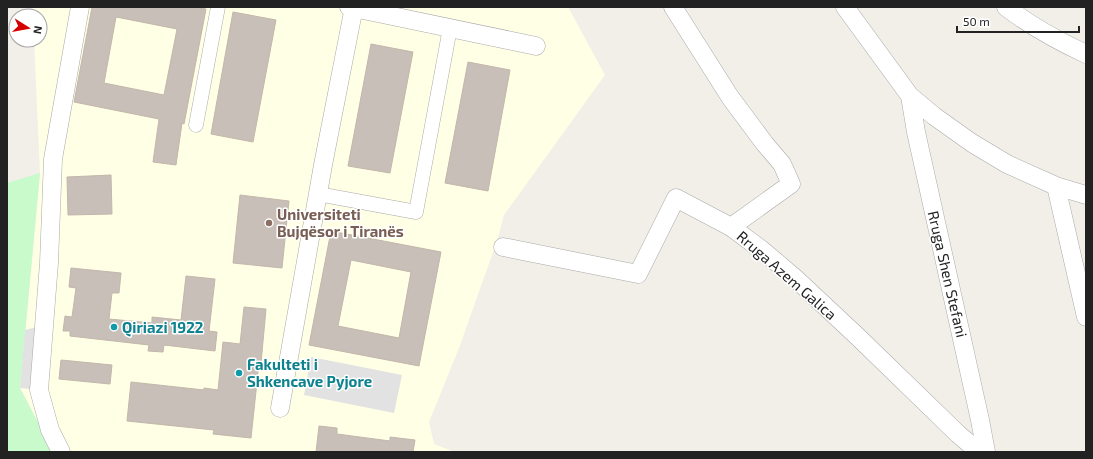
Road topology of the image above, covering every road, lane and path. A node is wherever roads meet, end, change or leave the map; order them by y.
1 (80, 7) edge
2 (218, 7) edge
3 (352, 7) edge
4 (673, 7) edge
5 (845, 7) edge
6 (1006, 7) edge
7 (450, 28) junction
8 (536, 46) dead end
9 (1086, 54) edge
10 (910, 96) junction
11 (196, 125) dead end
12 (1056, 186) junction
13 (318, 194) junction
14 (1086, 195) edge
15 (730, 227) junction
16 (503, 247) dead end
17 (1086, 317) edge
18 (280, 408) dead end
19 (61, 452) edge
20 (980, 452) edge
21 (986, 452) edge

1 - 19 street
2 - 11 street
3 - 7 street
3 - 13 street
4 - 15 street
5 - 10 street
6 - 9 street
7 - 8 street
7 - 13 street
10 - 12 street
10 - 21 street, Rruga Shen Stefani
12 - 14 street
12 - 17 street
13 - 18 street
15 - 16 street, Rruga Azem Galica
15 - 20 street, Rruga Azem Galica

